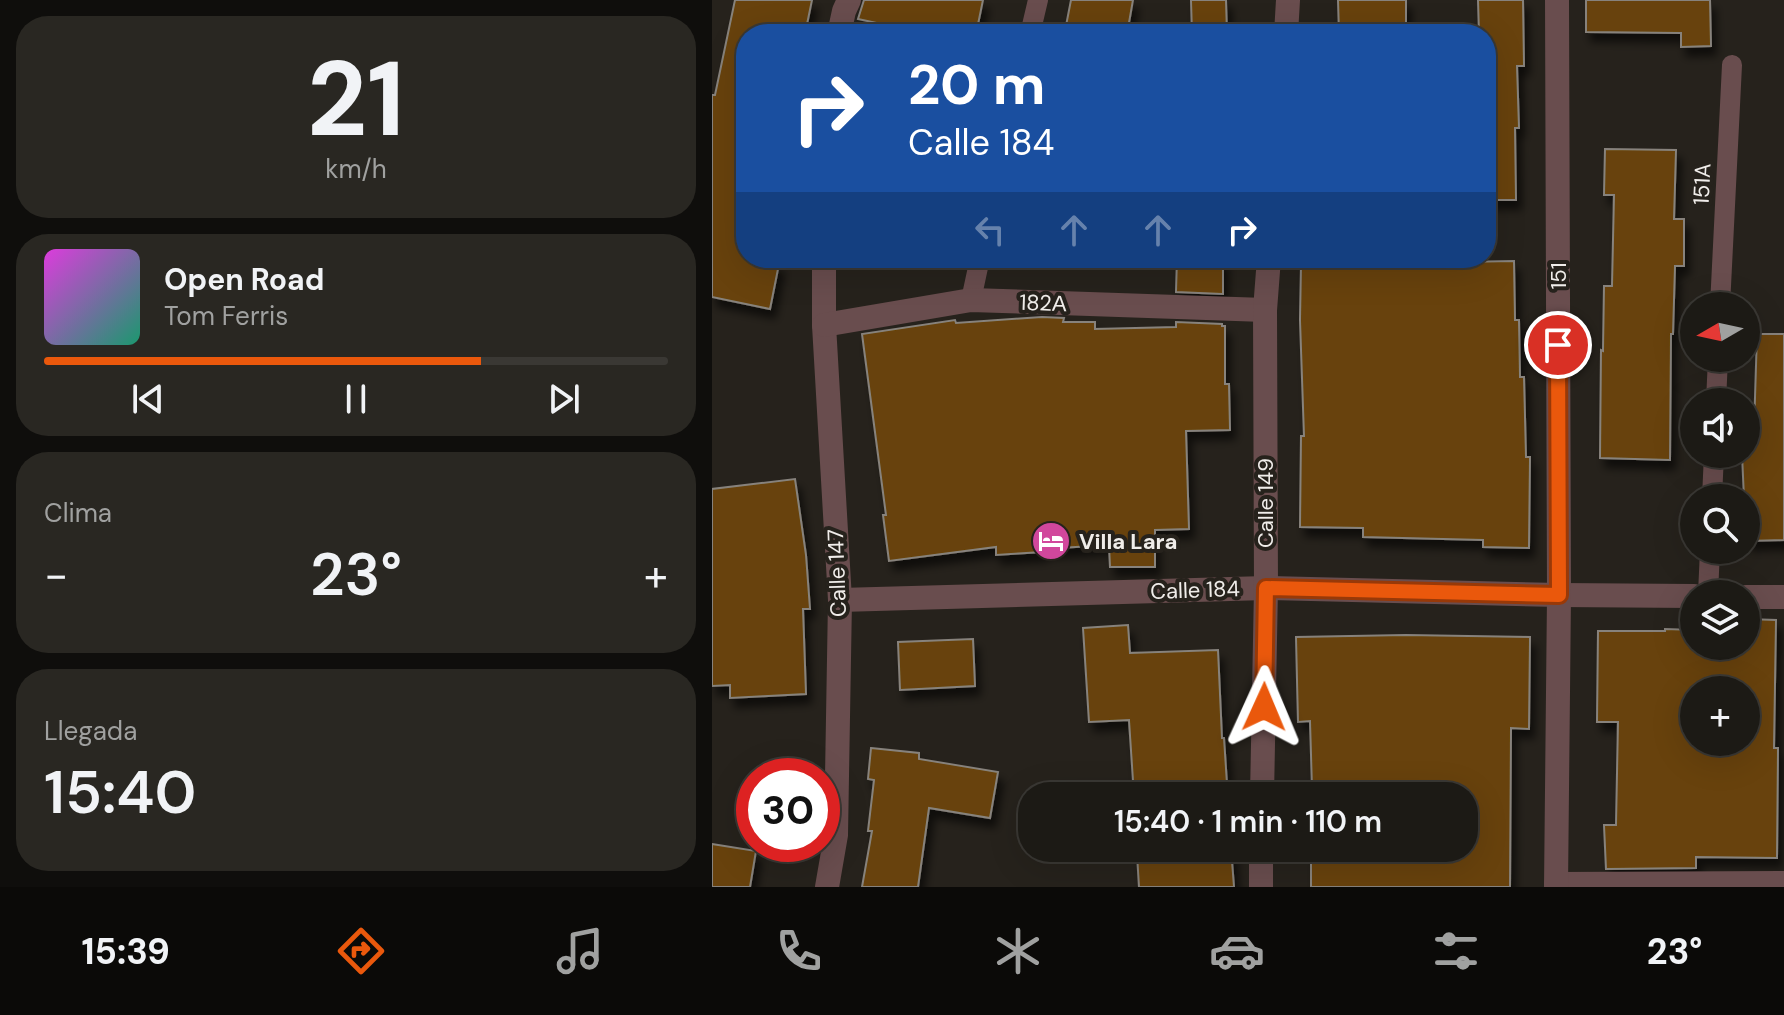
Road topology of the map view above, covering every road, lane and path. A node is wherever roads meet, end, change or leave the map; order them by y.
1 (849, 0) edge
2 (1038, 0) edge
3 (1288, 0) edge
4 (1557, 0) edge
5 (841, 24) edge
6 (1032, 24) edge
7 (1287, 24) edge
8 (1732, 65) dead end
9 (824, 268) edge
10 (978, 268) edge
11 (1268, 268) edge
12 (1721, 292) edge
13 (971, 300) junction
14 (1265, 310) junction
15 (824, 325) junction
16 (1266, 588) junction
17 (1559, 595) junction
18 (1680, 596) edge
19 (1760, 597) edge
20 (1784, 597) edge
21 (840, 600) junction
22 (1262, 782) edge
23 (1261, 862) edge
24 (1784, 883) edge
25 (1556, 885) edge
26 (827, 887) edge
27 (1261, 887) edge

1 - 5 street
2 - 6 lane
3 - 7 street
4 - 17 street, 151
8 - 12 lane, 151A
9 - 15 street, Calle 147
10 - 13 lane
11 - 14 street, Calle 149
13 - 14 street, 182А
13 - 15 street, 182А
14 - 16 street, Calle 149
15 - 21 street, Calle 147
16 - 17 street, Calle 184
16 - 21 street, Calle 184
16 - 22 street, Calle 149
17 - 18 street, Calle 184
17 - 25 street, 151
19 - 20 street
21 - 26 street, Calle 147
23 - 27 street
24 - 25 street

